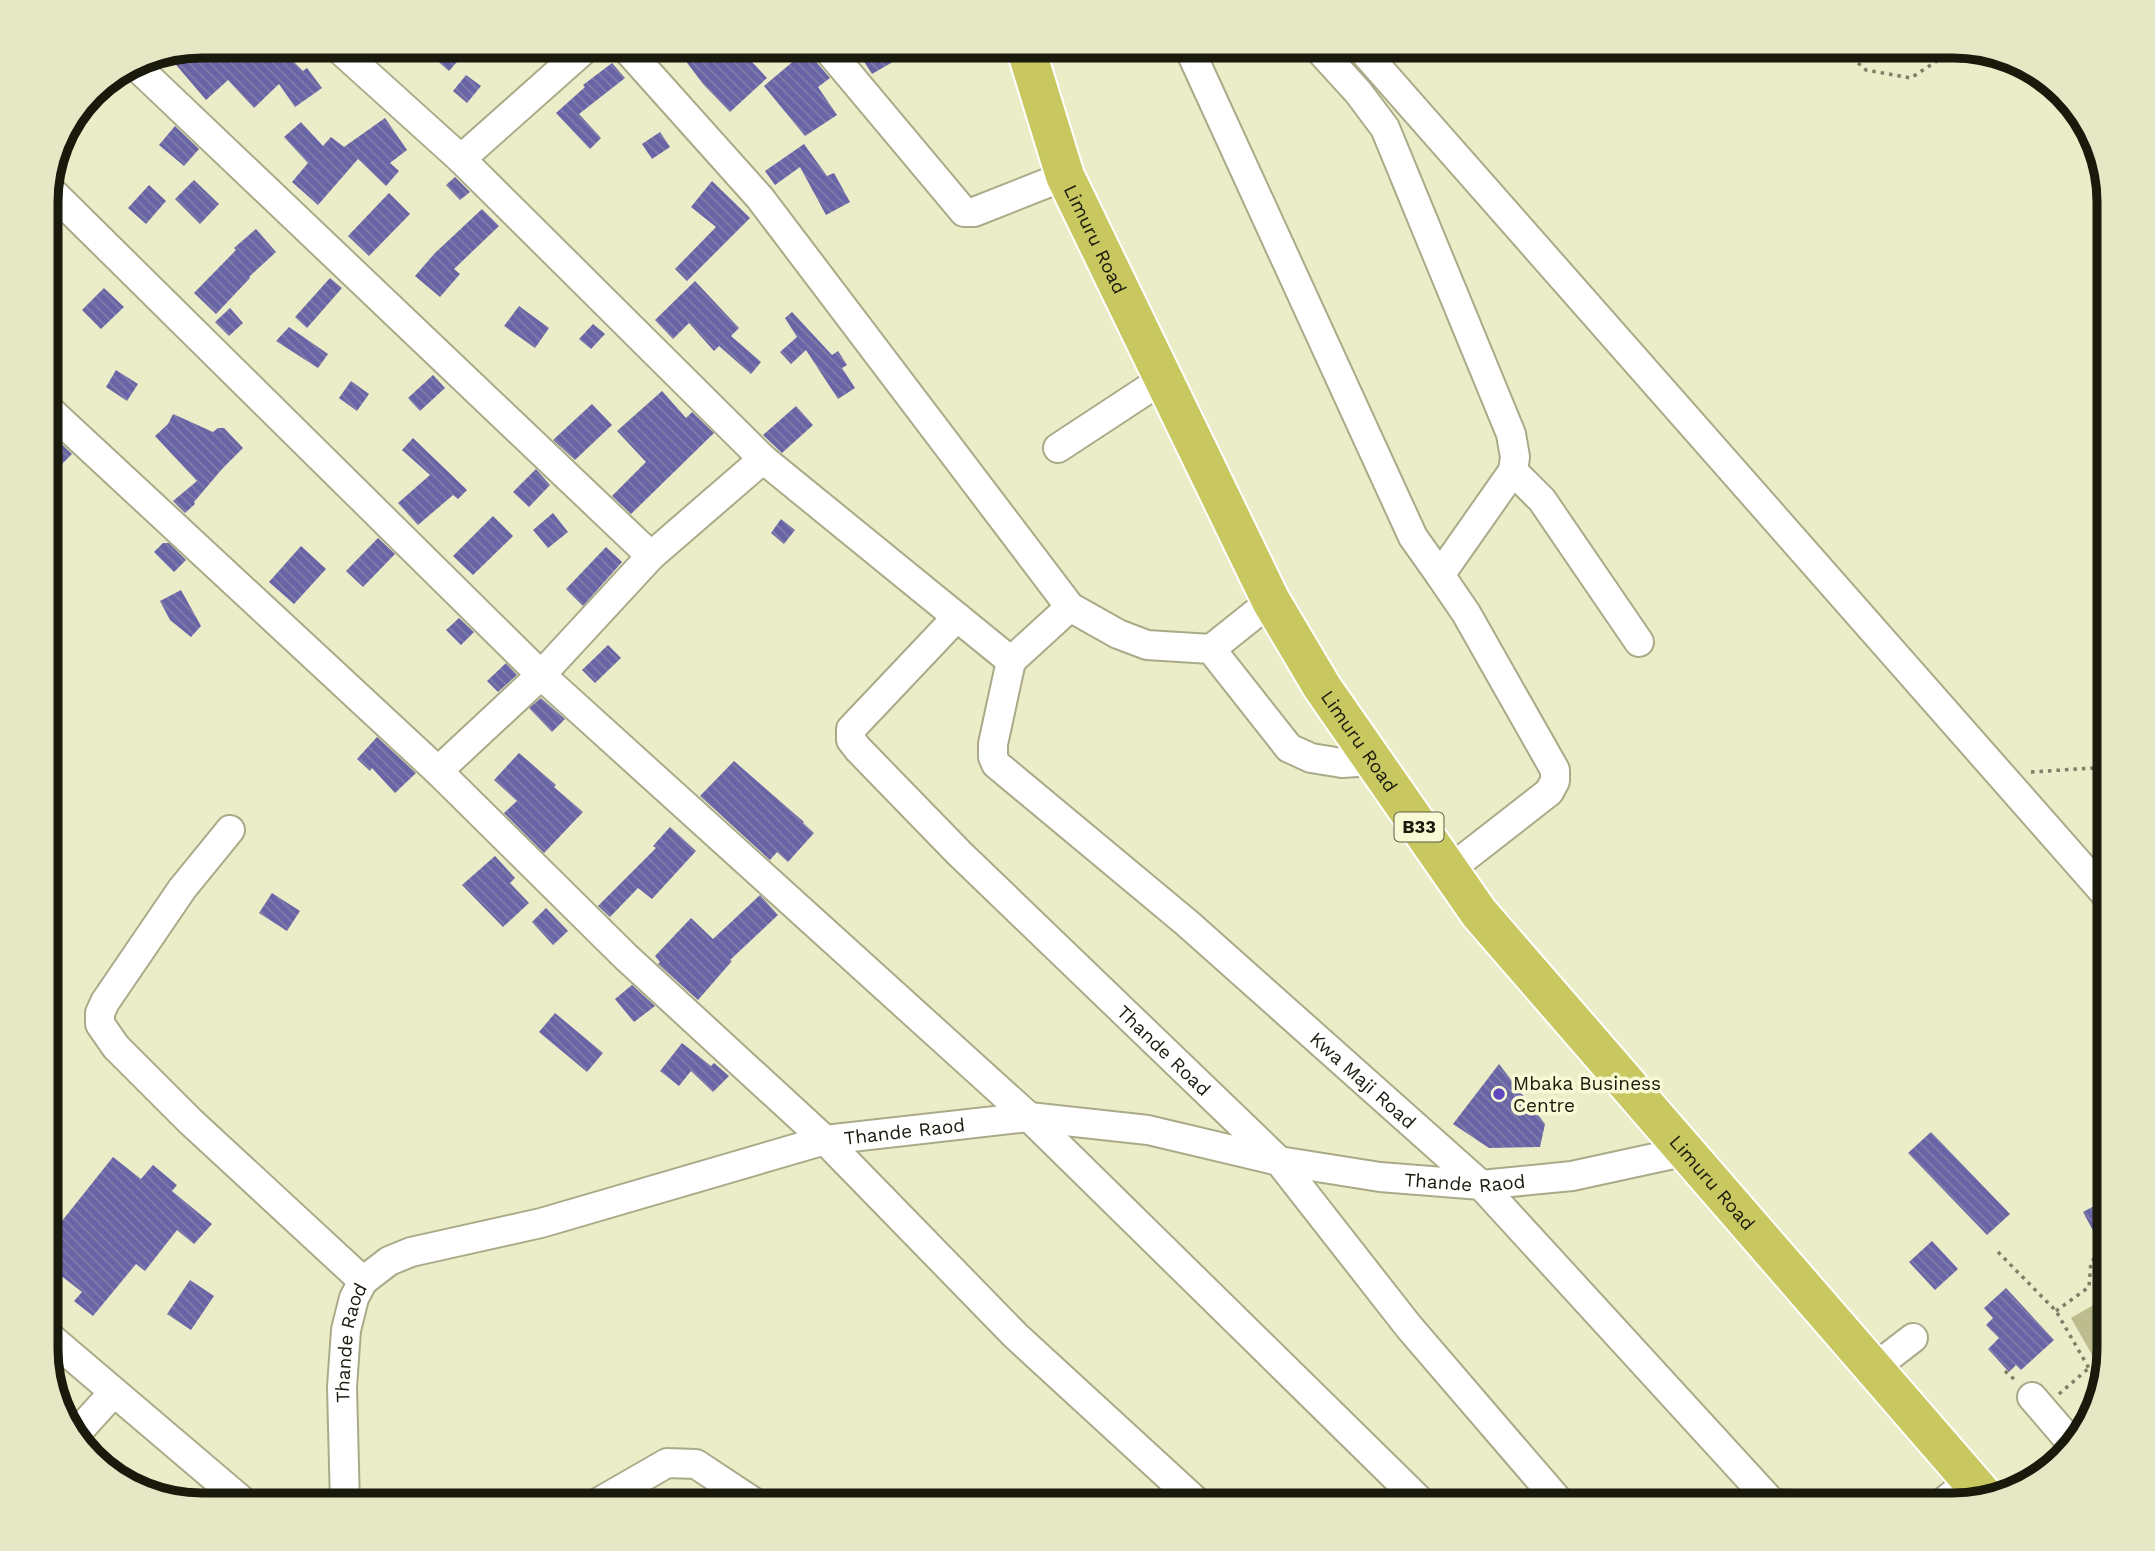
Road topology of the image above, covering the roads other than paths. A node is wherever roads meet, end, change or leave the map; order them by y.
1 (349, 58) edge
2 (575, 58) edge
3 (635, 58) edge
4 (835, 58) edge
5 (1029, 58) edge
6 (1193, 58) edge
7 (1327, 58) edge
8 (1370, 58) edge
9 (142, 71) edge
10 (461, 159) junction
11 (1065, 176) junction
12 (58, 198) edge
13 (1163, 379) junction
14 (58, 418) edge
15 (1058, 448) dead end
16 (763, 459) junction
17 (1513, 471) junction
18 (651, 556) junction
19 (1440, 575) junction
20 (1271, 601) junction
21 (1070, 607) junction
22 (957, 617) junction
23 (1639, 642) dead end
24 (1210, 649) junction
25 (1011, 661) junction
26 (541, 675) junction
27 (1372, 761) junction
28 (438, 772) junction
29 (229, 830) dead end
30 (1448, 870) junction
31 (2097, 884) edge
32 (1028, 1117) junction
33 (825, 1140) junction
34 (1687, 1150) junction
35 (1279, 1161) junction
36 (1481, 1185) junction
37 (363, 1281) junction
38 (1913, 1338) dead end
39 (58, 1344) edge
40 (1874, 1368) junction
41 (114, 1392) junction
42 (2038, 1402) road end
43 (81, 1428) edge
44 (2067, 1438) edge
45 (1979, 1489) edge
46 (232, 1493) edge
47 (345, 1493) edge
48 (616, 1493) edge
49 (739, 1493) edge
50 (1186, 1493) edge
51 (1410, 1493) edge
52 (1551, 1493) edge
53 (1770, 1493) edge

1 - 10 street
2 - 10 street
3 - 21 street
4 - 11 street
5 - 11 highway, Limuru Road / B33
6 - 19 street
7 - 17 street
8 - 31 street
9 - 18 street
10 - 16 street
11 - 13 highway, Limuru Road / B33
12 - 26 street
13 - 15 street
13 - 20 highway, Limuru Road / B33
14 - 28 street
16 - 18 street
16 - 22 street
17 - 19 street
17 - 23 street
18 - 26 street
19 - 30 street
20 - 24 street
20 - 27 highway, Limuru Road / B33
21 - 24 street
21 - 25 street
22 - 25 street
22 - 35 street, Thande Road
24 - 27 street
25 - 36 street, Kwa Maji Road
26 - 28 street
26 - 32 street
27 - 30 highway, Limuru Road / B33
28 - 33 street
29 - 37 street
30 - 34 highway, Limuru Road / B33
32 - 33 street, Thande Raod
32 - 35 street, Thande Raod
32 - 51 street
33 - 37 street, Thande Raod
33 - 50 street
34 - 36 street, Thande Raod
34 - 40 highway, Limuru Road / B33
35 - 36 street, Thande Raod
35 - 52 street, Thande Road
36 - 53 street, Kwa Maji Road
37 - 47 street, Thande Raod
38 - 40 street
39 - 41 street
40 - 45 highway, Limuru Road / B33
41 - 43 street
41 - 46 street
42 - 44 street
48 - 49 street

